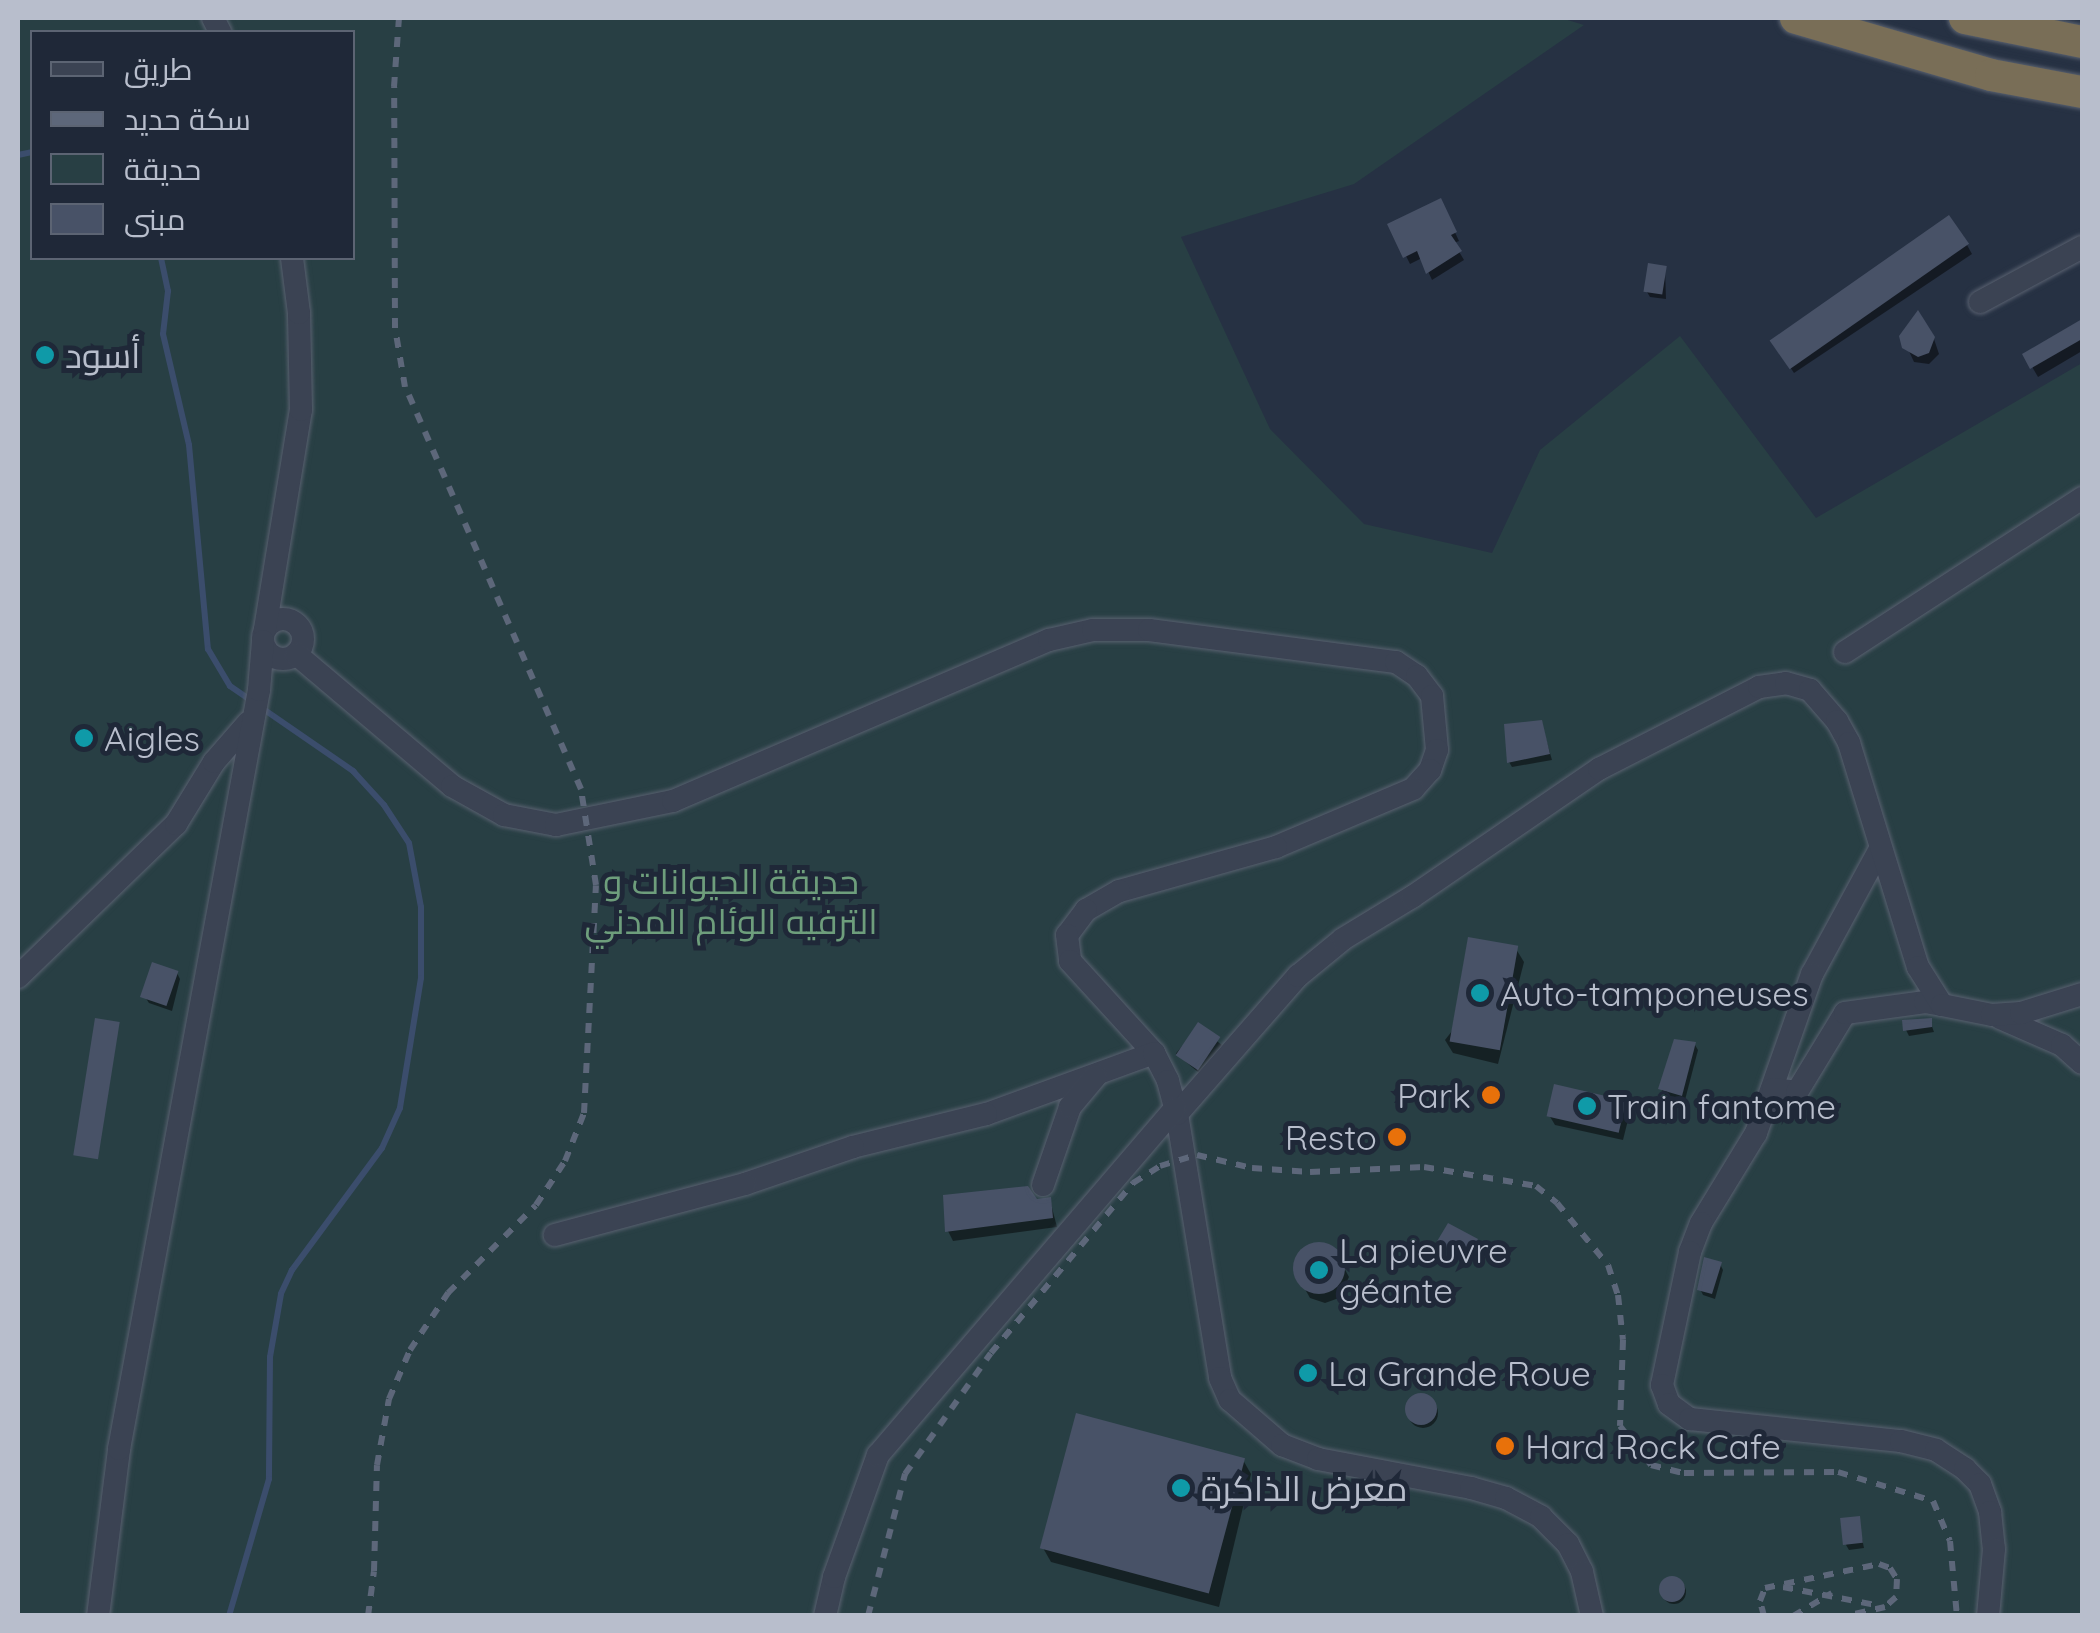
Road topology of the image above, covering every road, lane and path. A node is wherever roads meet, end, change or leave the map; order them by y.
1 (1796, 18) edge
2 (1965, 18) edge
3 (2050, 18) edge
4 (2082, 24) edge
5 (2082, 42) edge
6 (2082, 92) edge
7 (2082, 246) edge
8 (292, 260) edge
9 (1980, 302) dead end
10 (2082, 498) edge
11 (283, 536) junction
12 (297, 624) junction
13 (264, 635) junction
14 (1845, 652) dead end
15 (296, 654) junction
16 (1786, 683) junction
17 (1770, 702) dead end
18 (250, 720) junction
19 (1880, 849) junction
20 (18, 977) edge
21 (2082, 994) edge
22 (1942, 1004) junction
23 (1992, 1016) junction
24 (1154, 1053) junction
25 (2080, 1070) edge
26 (1098, 1074) junction
27 (1773, 1089) junction
28 (1176, 1112) junction
29 (1043, 1184) dead end
30 (555, 1235) dead end
31 (98, 1616) edge
32 (825, 1616) edge
33 (1592, 1616) edge
34 (1988, 1616) edge

1 - 6 highway
2 - 5 highway
3 - 4 highway
7 - 9 street
8 - 11 street
10 - 14 street
11 - 12 street
11 - 13 street
12 - 13 street
12 - 15 street
13 - 15 street
13 - 18 street
15 - 24 street
16 - 17 street
16 - 19 street
16 - 28 street
18 - 20 street
18 - 31 street
19 - 22 street
19 - 27 street
21 - 23 street
22 - 23 street
22 - 27 street
23 - 25 street
24 - 26 street
24 - 28 street
26 - 29 street
26 - 30 street
27 - 34 street
28 - 32 street
28 - 33 street

